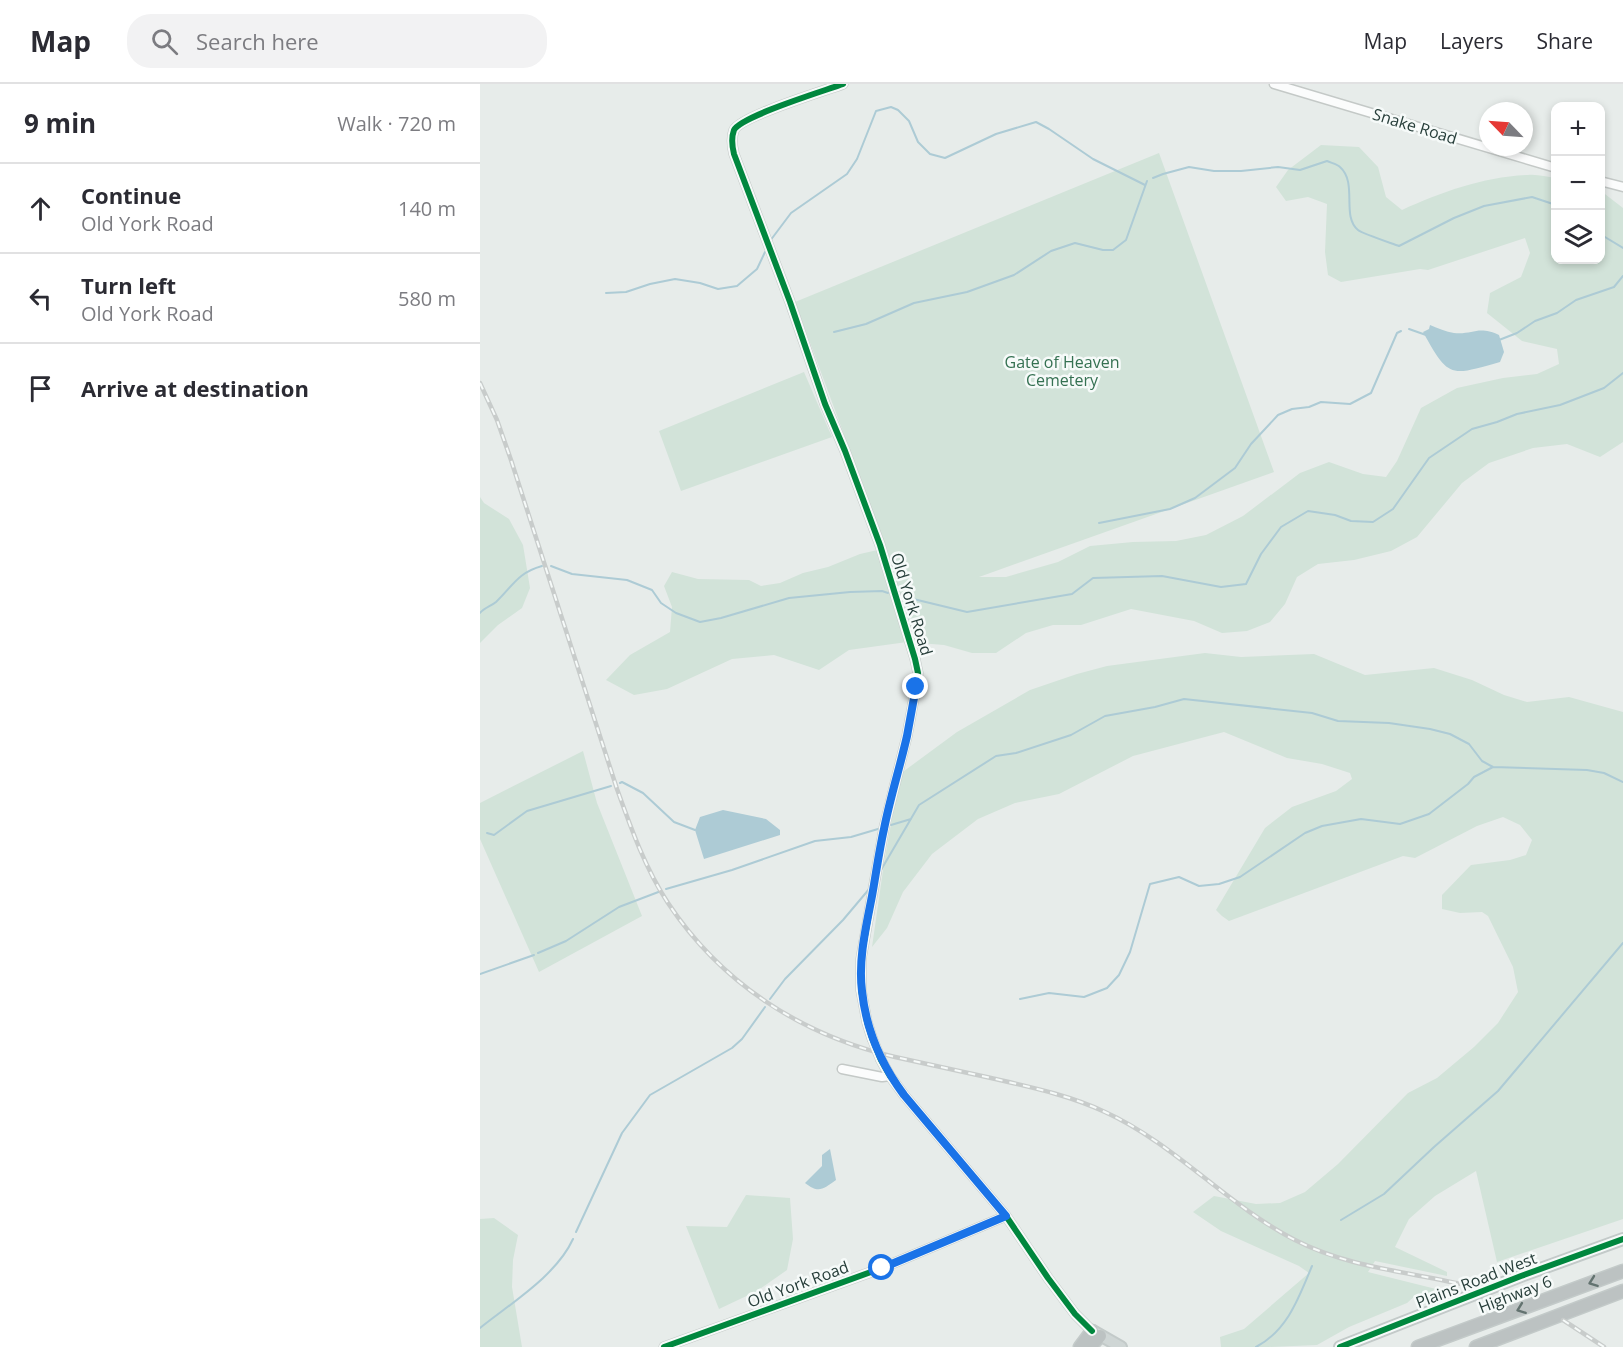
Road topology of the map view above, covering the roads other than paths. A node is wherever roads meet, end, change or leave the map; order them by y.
1 (843, 84) edge
2 (1274, 84) edge
3 (1551, 167) edge
4 (1605, 182) edge
5 (1623, 187) edge
6 (842, 1069) dead end
7 (890, 1076) junction
8 (1006, 1216) junction
9 (1623, 1239) edge
10 (1623, 1271) edge
11 (1623, 1291) edge
12 (1096, 1333) junction
13 (1508, 1336) junction
14 (664, 1347) edge
15 (1080, 1347) edge
16 (1090, 1347) edge
17 (1121, 1347) edge
18 (1340, 1347) edge
19 (1418, 1347) edge
20 (1476, 1347) edge
21 (1490, 1347) edge

1 - 7 street, Old York Road, bridge
2 - 3 street, Snake Road
4 - 5 street
6 - 7 street
7 - 8 street, Old York Road
8 - 12 street, Old York Road
8 - 14 street, Old York Road
9 - 18 main road, Plains Road West
10 -> 19 highway, Highway 6
11 - 13 highway
12 - 15 highway
12 - 16 highway
12 - 17 main road, Old York Road
13 - 20 highway
13 - 21 highway

